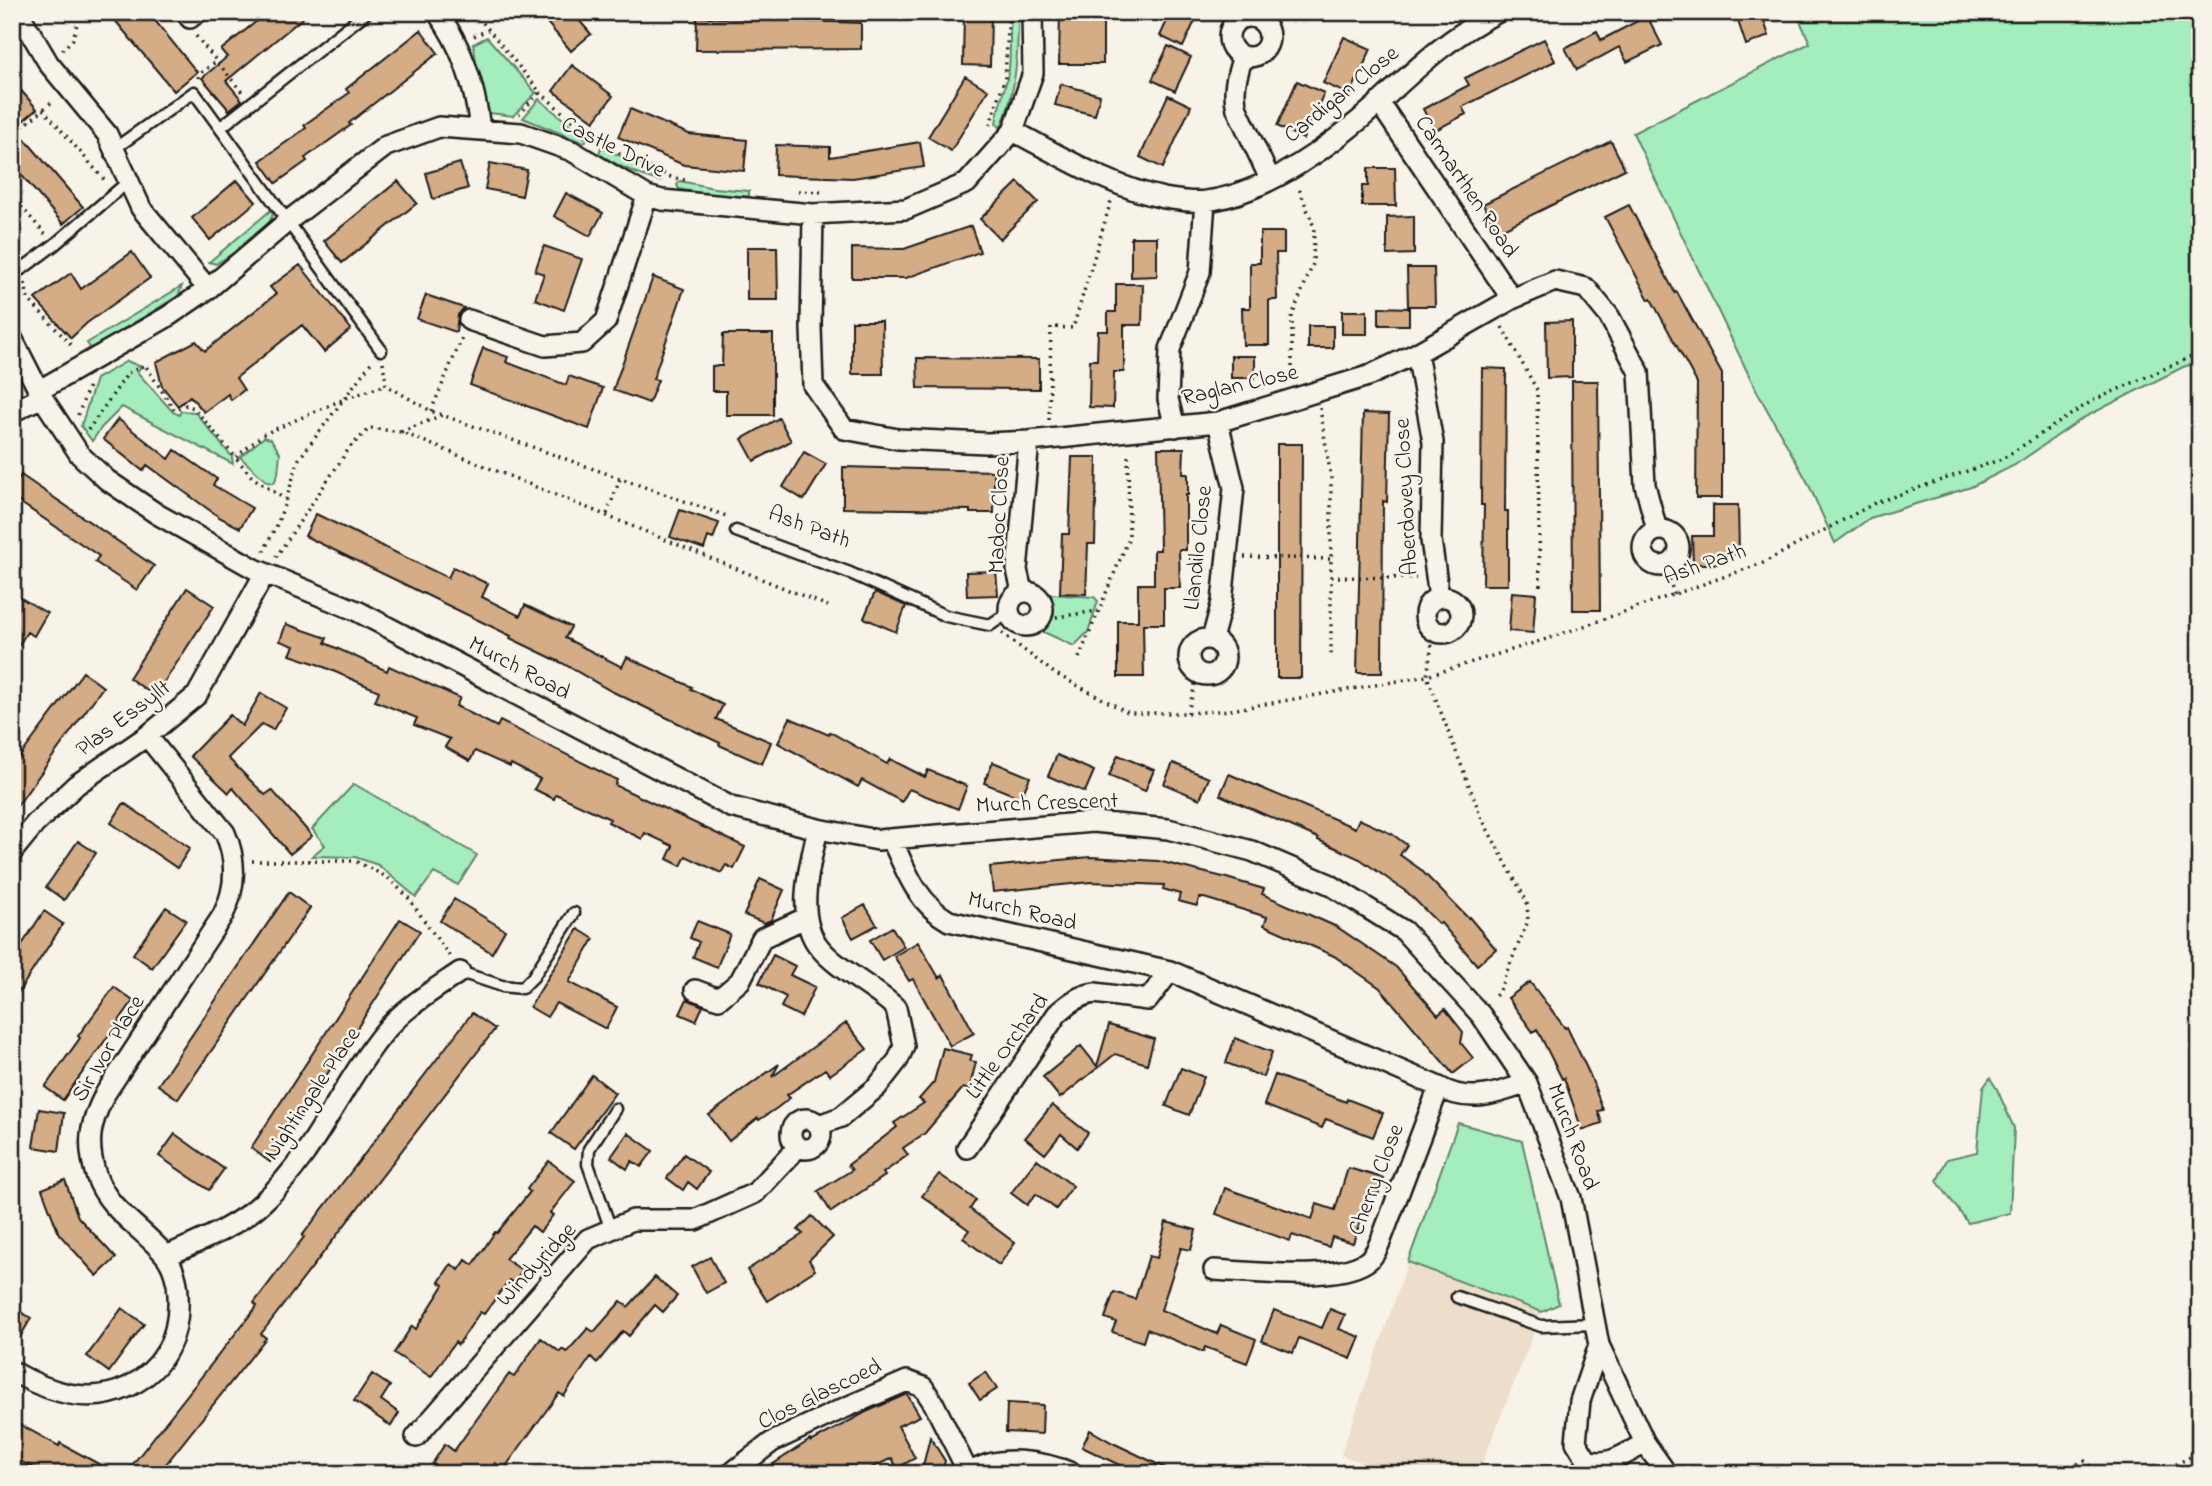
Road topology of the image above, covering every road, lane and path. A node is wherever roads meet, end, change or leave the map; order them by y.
1 (80, 12) edge
2 (367, 12) edge
3 (437, 12) edge
4 (474, 12) edge
5 (1009, 12) edge
6 (1031, 12) edge
7 (1498, 12) edge
8 (12, 13) edge
9 (191, 14) edge
10 (1243, 56) dead end
11 (217, 61) junction
12 (49, 64) junction
13 (69, 88) junction
14 (194, 92) junction
15 (540, 92) junction
16 (1379, 102) junction
17 (251, 103) junction
18 (43, 109) junction
19 (221, 127) junction
20 (480, 129) junction
21 (503, 131) junction
22 (988, 131) dead end
23 (1013, 131) junction
24 (12, 136) edge
25 (596, 141) dead end
26 (605, 146) dead end
27 (114, 149) junction
28 (1291, 167) junction
29 (1270, 179) junction
30 (692, 182) dead end
31 (1116, 182) junction
32 (122, 187) junction
33 (788, 191) dead end
34 (832, 192) dead end
35 (12, 196) edge
36 (647, 196) junction
37 (1205, 201) junction
38 (814, 215) junction
39 (288, 220) junction
40 (54, 245) junction
41 (22, 269) joint
42 (208, 289) junction
43 (1512, 299) junction
44 (1493, 310) junction
45 (469, 320) joint
46 (12, 338) edge
47 (73, 347) dead end
48 (381, 350) junction
49 (1417, 353) junction
50 (2200, 353) edge
51 (91, 381) dead end
52 (386, 385) junction
53 (1317, 393) junction
54 (41, 394) junction
55 (344, 399) junction
56 (1292, 401) junction
57 (431, 411) junction
58 (12, 412) edge
59 (442, 415) junction
60 (76, 422) dead end
61 (1218, 422) junction
62 (1175, 426) junction
63 (1128, 431) junction
64 (401, 432) junction
65 (84, 436) dead end
66 (1049, 439) junction
67 (1029, 441) junction
68 (236, 457) junction
69 (620, 479) junction
70 (286, 500) junction
71 (607, 514) junction
72 (735, 520) dead end
73 (736, 531) dead end
74 (1228, 556) junction
75 (1331, 559) junction
76 (1665, 566) joint
77 (260, 571) junction
78 (1331, 577) junction
79 (1437, 588) junction
80 (1540, 589) dead end
81 (1022, 591) junction
82 (1674, 594) junction
83 (828, 606) dead end
84 (1098, 611) junction
85 (1008, 614) junction
86 (1042, 619) junction
87 (990, 625) junction
88 (1434, 631) junction
89 (1212, 639) junction
90 (1079, 658) dead end
91 (1331, 659) dead end
92 (1198, 672) junction
93 (1427, 676) junction
94 (1188, 713) junction
95 (146, 736) junction
96 (818, 829) junction
97 (892, 840) junction
98 (12, 852) edge
99 (233, 861) junction
100 (574, 913) dead end
101 (805, 918) junction
102 (1170, 971) junction
103 (460, 972) junction
104 (695, 990) dead end
105 (1481, 1015) junction
106 (1527, 1083) junction
107 (1439, 1087) junction
108 (615, 1109) dead end
109 (967, 1147) dead end
110 (611, 1230) junction
111 (166, 1256) junction
112 (1214, 1270) dead end
113 (1457, 1297) dead end
114 (1595, 1324) junction
115 (1599, 1345) junction
116 (12, 1371) edge
117 (416, 1437) dead end
118 (1645, 1443) junction
119 (2200, 1452) edge
120 (1595, 1469) edge
121 (730, 1474) edge
122 (969, 1474) edge
123 (1074, 1474) edge
124 (1667, 1474) edge
125 (2051, 1474) edge
126 (2099, 1474) edge
127 (2157, 1474) edge

1 - 12 path
2 - 17 lane
3 - 20 street
4 - 15 path
5 - 22 path
6 - 23 street, Castle Drive
7 - 16 street, Cardigan Close
8 - 12 street
9 - 11 path
10 - 29 street
11 - 14 path
11 - 17 path
12 - 13 street
13 - 18 path
13 - 27 street
14 - 19 lane
14 - 27 lane
15 - 21 path
15 - 25 path
16 - 28 street, Cardigan Close
16 - 43 street, Carmarthen Road
17 - 19 lane
18 - 24 path
18 - 32 path
19 - 39 lane
20 - 21 street, Castle Drive
20 - 39 street, Castle Drive
21 - 36 street, Castle Drive
23 - 31 street, Cardigan Close
23 - 38 street, Castle Drive
26 - 30 path
27 - 32 street
28 - 29 street, Cardigan Close
28 - 56 path
29 - 37 street, Cardigan Close
31 - 37 street, Cardigan Close
31 - 66 path
32 - 40 lane
32 - 42 street
33 - 34 path
35 - 40 path
36 - 38 street, Castle Drive
36 - 45 street
37 - 62 street
38 - 67 street, Raglan Close
39 - 42 street, Castle Drive
39 - 48 lane
40 - 41 lane
41 - 47 path
42 - 54 street, Castle Drive
43 - 44 street, Raglan Close
43 - 76 street, Raglan Close
44 - 49 street, Raglan Close
44 - 80 path
45 - 57 path
46 - 54 street, Murch Road
48 - 52 path
48 - 55 path
49 - 53 street, Raglan Close
49 - 79 street, Aberdovey Close
50 - 82 path, Ash Path
51 - 60 path
52 - 55 path
52 - 57 path, Ash Path
53 - 56 street, Raglan Close
53 - 75 path
54 - 58 street, Castle Drive
54 - 77 street, Murch Road
55 - 68 path
55 - 70 path
56 - 61 street, Raglan Close
57 - 59 path, Ash Path
59 - 64 path
59 - 69 path, Ash Path
61 - 62 street, Raglan Close
61 - 74 street, Llandilo Close
62 - 63 street, Raglan Close
63 - 66 street, Raglan Close
63 - 84 path
64 - 71 path
64 - 77 path
65 - 68 path
66 - 67 street, Raglan Close
67 - 81 street, Madoc Close
68 - 70 path
69 - 71 path
69 - 72 path, Ash Path
70 - 77 path
71 - 83 path
73 - 87 lane
74 - 75 path
74 - 89 street, Llandilo Close
75 - 78 path
76 - 82 path
77 - 95 street, Plas Essyllt
77 - 96 street, Murch Road
78 - 79 path
78 - 91 path
79 - 88 street, Aberdovey Close
79 - 88 street, Aberdovey Close
81 - 85 street, Madoc Close
81 - 86 street, Madoc Close
82 - 93 path, Ash Path
84 - 86 path
84 - 90 path
85 - 86 street
85 - 87 lane
87 - 94 path, Ash Path
88 - 93 path
89 - 92 street, Llandilo Close
89 - 92 street, Llandilo Close
92 - 94 path
93 - 94 path, Ash Path
93 - 105 path
95 - 98 street, Plas Essyllt
95 - 99 street, Sir Ivor Place
96 - 97 street, Murch Road
96 - 101 street
97 - 102 street, Murch Road
97 - 105 street, Murch Crescent
99 - 103 path
99 - 111 street, Sir Ivor Place
100 - 103 lane
101 - 104 street
101 - 110 street, Windyridge
102 - 107 street, Murch Road
102 - 109 street, Little Orchard
103 - 111 street, Nightingale Place
105 - 106 street, Murch Crescent
106 - 107 street, Murch Road
106 - 114 street, Murch Road
107 - 112 street, Cherry Close
108 - 110 lane
110 - 117 street, Windyridge
111 - 116 street, Sir Ivor Place
113 - 114 lane
114 - 115 street, Murch Road
115 - 118 street, Murch Road
115 - 120 street
118 - 120 street
118 - 124 street, Murch Road
119 - 127 path
121 - 122 street, Clos Glascoed
122 - 123 street
125 - 126 path

